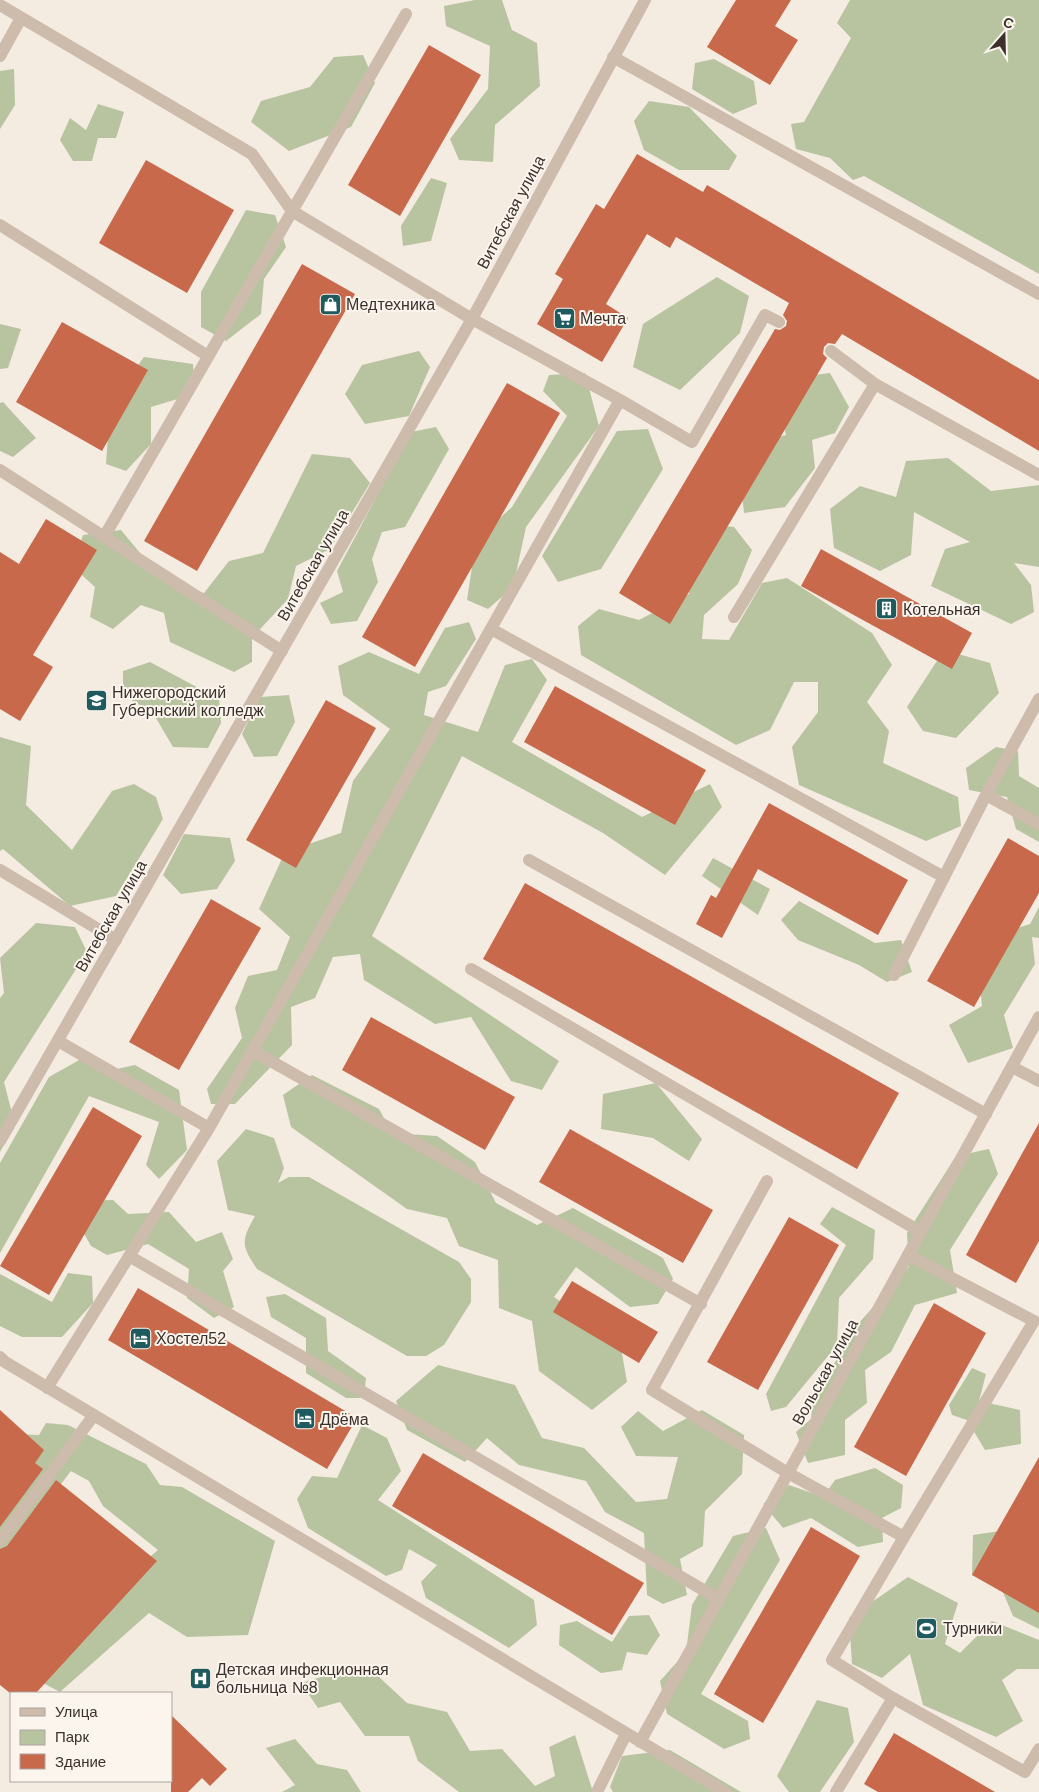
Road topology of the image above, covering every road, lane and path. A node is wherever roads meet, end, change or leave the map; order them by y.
1 (646, 0) edge
2 (0, 5) edge
3 (406, 14) dead end
4 (22, 18) junction
5 (0, 56) edge
6 (613, 57) junction
7 (292, 211) junction
8 (0, 226) edge
9 (1039, 294) edge
10 (472, 319) junction
11 (779, 322) dead end
12 (831, 351) dead end
13 (208, 356) junction
14 (875, 384) junction
15 (620, 400) junction
16 (0, 470) edge
17 (1039, 474) edge
18 (104, 537) junction
19 (734, 617) dead end
20 (491, 629) junction
21 (282, 651) junction
22 (1039, 699) edge
23 (986, 795) junction
24 (1039, 824) edge
25 (529, 860) dead end
26 (0, 870) edge
27 (944, 877) junction
28 (116, 940) junction
29 (471, 969) dead end
30 (894, 975) dead end
31 (1039, 1017) edge
32 (58, 1041) junction
33 (253, 1050) junction
34 (1012, 1067) junction
35 (1039, 1081) edge
36 (986, 1114) junction
37 (209, 1128) junction
38 (0, 1141) edge
39 (767, 1181) dead end
40 (920, 1232) junction
41 (908, 1254) junction
42 (129, 1256) junction
43 (701, 1304) junction
44 (1036, 1317) edge
45 (2, 1361) edge
46 (47, 1388) junction
47 (94, 1415) junction
48 (788, 1473) junction
49 (904, 1537) junction
50 (0, 1541) edge
51 (718, 1599) junction
52 (893, 1698) junction
53 (626, 1734) junction
54 (640, 1742) junction
55 (1039, 1749) edge
56 (597, 1792) edge
57 (725, 1792) edge
58 (836, 1792) edge

1 - 6 street, Витебская улица
2 - 4 street
3 - 7 street
4 - 5 street
4 - 7 street
6 - 9 street
6 - 10 street, Витебская улица
7 - 10 street
7 - 13 street
8 - 13 street
10 - 15 street
10 - 21 street, Витебская улица
11 - 15 street
12 - 14 street
13 - 18 street
14 - 17 street
14 - 19 street
15 - 20 street
16 - 18 street
18 - 21 street
20 - 27 street
20 - 33 street
21 - 28 street, Витебская улица
22 - 23 street
23 - 24 street
23 - 27 street
25 - 36 street
26 - 28 street
27 - 30 street
28 - 32 street, Витебская улица
29 - 40 street
31 - 34 street, Вольская улица
32 - 37 street
32 - 38 street, Витебская улица
33 - 37 street
33 - 43 street
34 - 35 street
34 - 36 street, Вольская улица
36 - 40 street, Вольская улица
37 - 42 street
39 - 43 street
40 - 41 street, Вольская улица
41 - 44 street
41 - 48 street, Вольская улица
42 - 46 street
42 - 51 street
43 - 48 street
44 - 49 street
45 - 46 street
46 - 47 street
47 - 50 street
47 - 53 street
48 - 49 street
48 - 51 street, Вольская улица
49 - 52 street
51 - 54 street, Вольская улица
52 - 55 street
52 - 58 street
53 - 54 street
53 - 56 street
54 - 57 street

